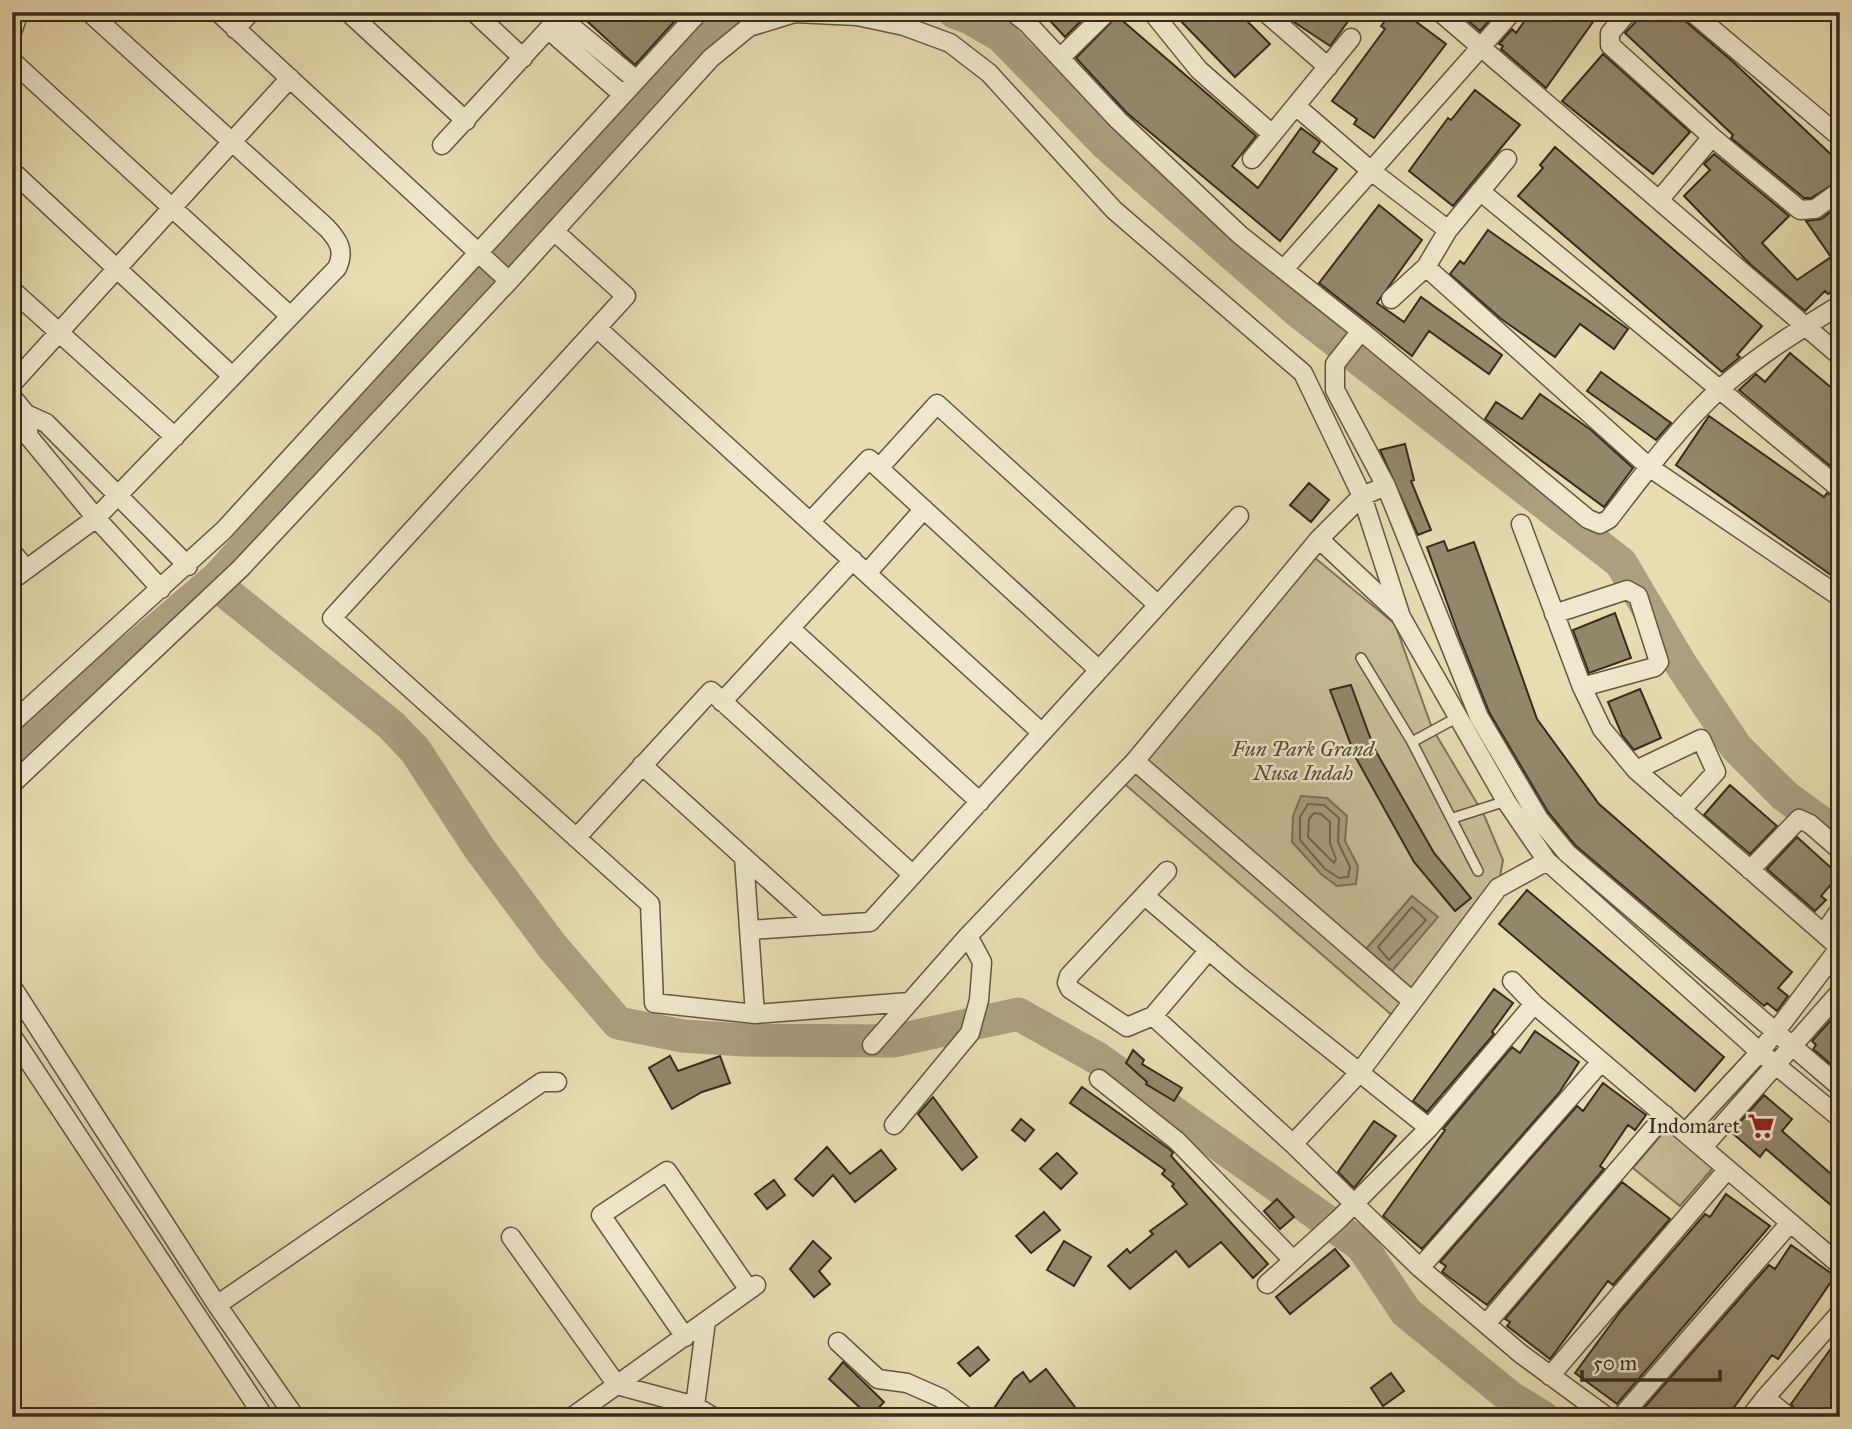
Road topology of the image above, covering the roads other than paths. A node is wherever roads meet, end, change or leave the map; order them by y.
1 (19, 12) edge
2 (89, 12) edge
3 (218, 12) edge
4 (251, 12) edge
5 (348, 12) edge
6 (474, 12) edge
7 (699, 12) edge
8 (1013, 12) edge
9 (1107, 12) edge
10 (1152, 12) edge
11 (1265, 12) edge
12 (1440, 12) edge
13 (1512, 12) edge
14 (1628, 12) edge
15 (1692, 12) edge
16 (558, 20) edge
17 (236, 29) junction
18 (12, 32) edge
19 (1351, 38) dead end
20 (1479, 48) junction
21 (523, 58) junction
22 (1060, 58) junction
23 (12, 61) edge
24 (1328, 67) junction
25 (290, 78) junction
26 (635, 79) junction
27 (622, 94) junction
28 (1296, 106) junction
29 (466, 121) junction
30 (1272, 134) junction
31 (1712, 137) junction
32 (1840, 137) edge
33 (231, 143) junction
34 (442, 145) dead end
35 (1252, 159) dead end
36 (1507, 159) dead end
37 (1370, 170) junction
38 (12, 171) edge
39 (1480, 191) junction
40 (1840, 191) edge
41 (1660, 200) junction
42 (172, 207) junction
43 (1448, 230) junction
44 (554, 231) junction
45 (482, 257) junction
46 (1426, 267) junction
47 (117, 268) junction
48 (1284, 269) junction
49 (505, 278) junction
50 (12, 290) edge
51 (1391, 299) dead end
52 (1840, 304) edge
53 (289, 315) junction
54 (1804, 327) junction
55 (597, 328) junction
56 (59, 332) junction
57 (1359, 334) junction
58 (1840, 356) edge
59 (232, 376) junction
60 (12, 384) edge
61 (1335, 390) junction
62 (1719, 390) junction
63 (12, 397) edge
64 (1317, 397) junction
65 (26, 414) junction
66 (175, 437) junction
67 (1649, 467) junction
68 (879, 468) junction
69 (1386, 486) junction
70 (1840, 489) edge
71 (117, 495) junction
72 (1362, 496) junction
73 (924, 509) junction
74 (1238, 516) dead end
75 (96, 518) junction
76 (810, 522) junction
77 (1521, 524) dead end
78 (1319, 539) junction
79 (12, 552) edge
80 (853, 560) junction
81 (188, 566) junction
82 (867, 573) junction
83 (19, 574) edge
84 (161, 589) junction
85 (1840, 597) edge
86 (1158, 606) junction
87 (1555, 614) junction
88 (1402, 617) junction
89 (790, 628) junction
90 (1361, 658) dead end
91 (1099, 670) junction
92 (1582, 687) junction
93 (722, 702) junction
94 (1460, 716) junction
95 (12, 723) edge
96 (1042, 733) junction
97 (1412, 743) junction
98 (1135, 761) junction
99 (642, 765) junction
100 (1636, 770) junction
101 (12, 783) edge
102 (1506, 801) junction
103 (980, 802) junction
104 (1681, 810) junction
105 (1453, 818) junction
106 (576, 838) junction
107 (1840, 850) edge
108 (744, 858) junction
109 (1547, 861) junction
110 (1167, 870) dead end
111 (1750, 870) junction
112 (1478, 871) dead end
113 (913, 875) junction
114 (1145, 896) junction
115 (1840, 910) edge
116 (819, 925) junction
117 (749, 930) junction
118 (1824, 933) junction
119 (968, 936) junction
120 (1840, 948) edge
121 (1209, 950) junction
122 (1512, 981) dead end
123 (12, 988) edge
124 (1840, 992) edge
125 (1412, 1001) junction
126 (909, 1002) junction
127 (1534, 1004) junction
128 (755, 1014) junction
129 (1153, 1016) junction
130 (1775, 1030) junction
131 (12, 1036) edge
132 (872, 1045) dead end
133 (1790, 1046) junction
134 (1760, 1052) junction
135 (1601, 1062) junction
136 (1775, 1064) junction
137 (1359, 1073) junction
138 (1099, 1079) dead end
139 (557, 1082) dead end
140 (1840, 1087) edge
141 (86, 1101) junction
142 (1665, 1115) junction
143 (65, 1116) junction
144 (1840, 1118) edge
145 (894, 1125) dead end
146 (1429, 1128) junction
147 (1686, 1132) junction
148 (1293, 1143) junction
149 (1703, 1147) junction
150 (1727, 1170) junction
151 (1352, 1204) junction
152 (1790, 1223) junction
153 (511, 1237) dead end
154 (1292, 1259) junction
155 (1840, 1265) edge
156 (1420, 1268) junction
157 (1267, 1284) dead end
158 (217, 1304) junction
159 (1840, 1313) edge
160 (706, 1321) junction
161 (1486, 1324) junction
162 (685, 1337) junction
163 (838, 1342) dead end
164 (1550, 1376) junction
165 (617, 1385) junction
166 (1765, 1398) junction
167 (695, 1406) junction
168 (264, 1417) edge
169 (295, 1417) edge
170 (572, 1417) edge
171 (713, 1417) edge
172 (965, 1417) edge
173 (1607, 1417) edge
174 (1621, 1417) edge
175 (1750, 1417) edge
176 (1789, 1417) edge

1 - 18 street
2 - 33 street
3 - 17 street
4 - 17 street
5 - 29 street
6 - 21 street
7 - 26 street
8 - 22 street
9 - 22 street
10 - 30 street
11 - 24 street
12 - 20 street
13 - 20 street
14 - 31 street
15 - 32 street
16 - 21 street
16 - 26 street
16 - 27 street
17 - 25 street
19 - 24 street
20 - 37 street
20 - 41 street
21 - 29 street
22 - 48 street
23 - 42 street
24 - 28 street
25 - 33 street
25 - 45 street
26 - 27 street
27 - 45 street
28 - 30 street
28 - 37 street
29 - 34 street
30 - 35 street
31 - 40 street
31 - 41 street
33 - 42 street
33 - 53 street
36 - 39 street
37 - 43 street
37 - 48 street
38 - 47 street
39 - 43 street
39 - 62 street
41 - 54 street
42 - 47 street
42 - 53 street
43 - 46 street
44 - 49 street
44 - 55 street
44 - 64 street
45 - 49 street
45 - 81 street
46 - 51 street
46 - 67 street
47 - 56 street
47 - 59 street
48 - 57 street
49 - 101 street
50 - 56 street
52 - 54 street
53 - 59 street
54 - 58 street
54 - 62 street
55 - 76 street
55 - 106 street
56 - 60 street
56 - 66 street
57 - 61 street
57 - 67 street
59 - 66 street
61 - 64 street
61 - 69 street
62 - 67 street
62 - 70 street
63 - 65 street
64 - 72 street
65 - 71 street
65 - 75 street
66 - 71 street
67 - 85 street
68 - 73 street
68 - 76 street
68 - 86 street
69 - 72 street
69 - 130 street
71 - 75 street
71 - 81 street
72 - 78 street
72 - 88 street
73 - 82 street
73 - 91 street
74 - 86 street
75 - 83 street
75 - 84 street
76 - 80 street
77 - 87 street
78 - 88 street
78 - 98 street
79 - 83 street
80 - 82 street
80 - 89 street
81 - 84 street
82 - 96 street
84 - 95 street
86 - 91 street
87 - 92 street
87 - 92 street
88 - 94 street
89 - 93 street
89 - 103 street
90 - 97 lane
91 - 96 street
92 - 100 street
93 - 99 street
93 - 113 street
94 - 97 lane
94 - 102 street
96 - 103 street
97 - 105 lane
98 - 119 street
98 - 125 street
99 - 106 street
99 - 108 street
100 - 104 street
100 - 104 street
102 - 105 lane
102 - 109 street
103 - 113 street
104 - 111 street
105 - 112 lane
106 - 128 street
107 - 111 street
108 - 116 street
108 - 117 street
109 - 125 street
109 - 134 street
110 - 114 street
111 - 118 street
113 - 116 street
114 - 121 street
114 - 129 street
115 - 118 street
116 - 117 street
117 - 128 street
118 - 120 street
119 - 126 street
119 - 145 street
120 - 130 street
121 - 129 street
121 - 137 street
122 - 127 street
123 - 141 street
124 - 133 street
125 - 137 street
126 - 128 street
126 - 132 street
127 - 135 street
127 - 146 street
129 - 148 street
130 - 133 street
130 - 134 street
131 - 143 street
133 - 136 street
133 - 140 street
134 - 136 street
134 - 147 street
135 - 142 street
135 - 156 street
136 - 144 street
136 - 149 street
137 - 146 street
137 - 148 street
138 - 154 street
139 - 158 street
141 - 143 street
141 - 158 street
142 - 147 street
142 - 161 street
143 - 168 street
146 - 151 street
147 - 149 street
148 - 151 street
149 - 150 street
150 - 152 street
150 - 164 street
151 - 154 street
151 - 156 street
152 - 155 street
152 - 174 street
153 - 165 street
154 - 157 street
156 - 161 street
158 - 169 street
159 - 166 street
160 - 162 street
160 - 162 street
160 - 167 street
161 - 164 street
162 - 165 street
163 - 172 street
164 - 173 street
165 - 167 street
165 - 170 street
166 - 175 street
166 - 176 street
167 - 171 street

